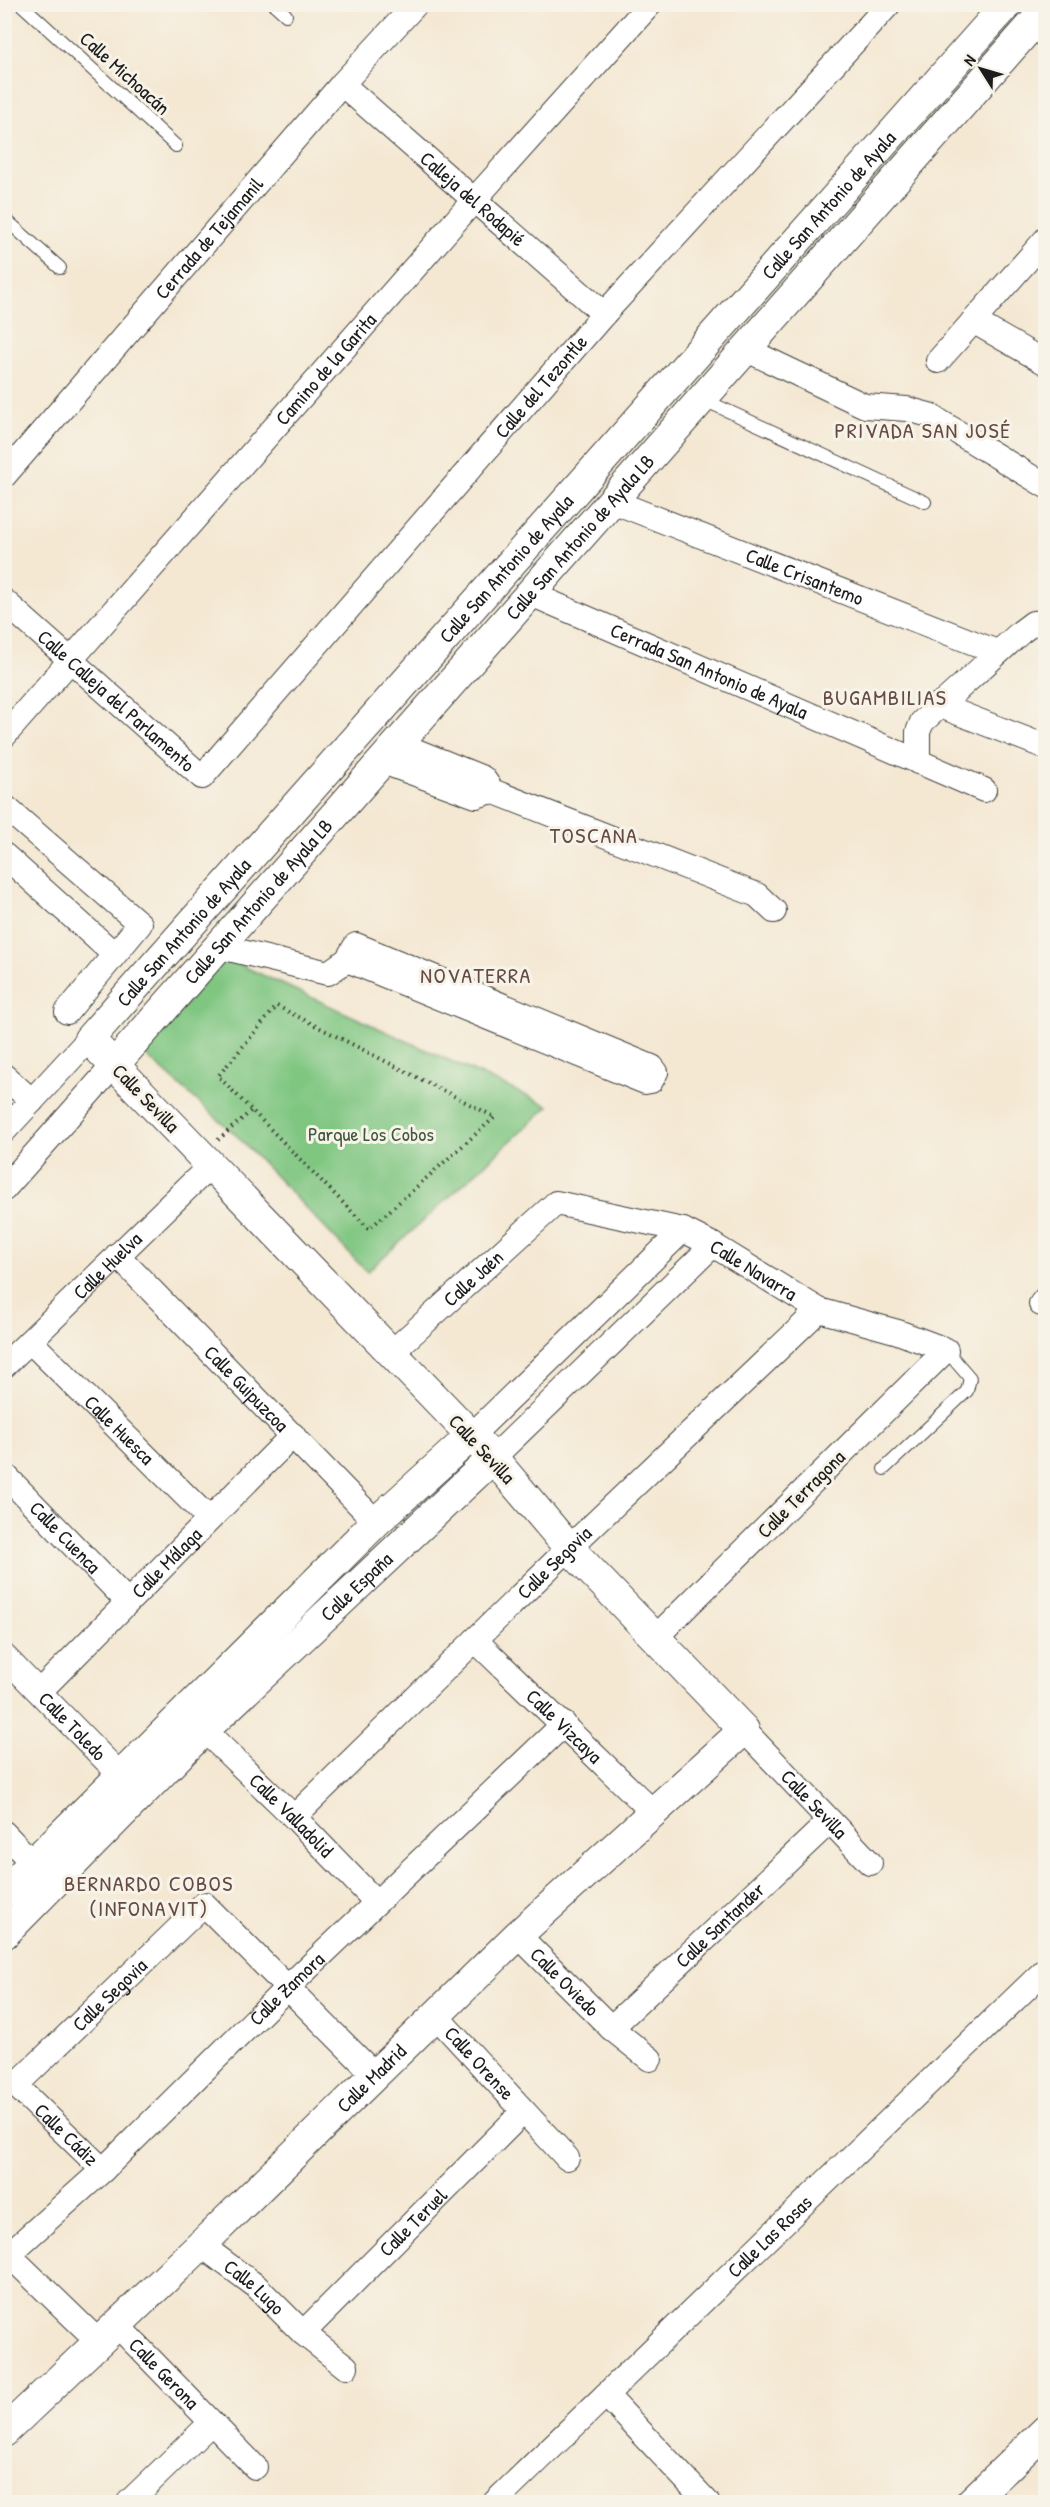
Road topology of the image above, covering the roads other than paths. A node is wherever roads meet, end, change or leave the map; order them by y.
1 (21, 4) edge
2 (274, 4) edge
3 (416, 4) edge
4 (650, 4) edge
5 (889, 4) edge
6 (1007, 4) edge
7 (1046, 9) edge
8 (286, 15) dead end
9 (342, 84) junction
10 (176, 146) dead end
11 (474, 200) junction
12 (4, 218) edge
13 (1046, 239) edge
14 (776, 264) junction
15 (60, 268) dead end
16 (799, 287) junction
17 (604, 314) junction
18 (973, 321) junction
19 (745, 349) junction
20 (938, 361) dead end
21 (1046, 363) edge
22 (701, 398) junction
23 (645, 410) junction
24 (670, 434) junction
25 (4, 476) edge
26 (1046, 486) edge
27 (612, 501) junction
28 (925, 502) dead end
29 (531, 594) junction
30 (4, 601) edge
31 (1046, 622) edge
32 (997, 652) junction
33 (71, 661) junction
34 (938, 705) junction
35 (4, 736) edge
36 (1046, 747) edge
37 (391, 753) junction
38 (918, 762) junction
39 (323, 774) junction
40 (201, 777) joint
41 (984, 790) dead end
42 (350, 800) junction
43 (4, 806) edge
44 (4, 855) edge
45 (774, 910) dead end
46 (221, 947) junction
47 (114, 954) junction
48 (67, 1012) dead end
49 (528, 1025) dead end
50 (89, 1040) junction
51 (114, 1065) junction
52 (4, 1076) edge
53 (32, 1101) junction
54 (4, 1131) edge
55 (206, 1160) junction
56 (4, 1189) edge
57 (556, 1203) joint
58 (683, 1230) junction
59 (713, 1245) junction
60 (117, 1255) junction
61 (819, 1310) junction
62 (30, 1341) junction
63 (946, 1350) junction
64 (391, 1353) junction
65 (4, 1366) edge
66 (293, 1435) junction
67 (470, 1437) junction
68 (493, 1458) junction
69 (884, 1469) dead end
70 (4, 1474) edge
71 (208, 1519) junction
72 (376, 1522) junction
73 (569, 1548) junction
74 (127, 1600) junction
75 (656, 1637) junction
76 (476, 1640) junction
77 (4, 1656) edge
78 (40, 1691) junction
79 (564, 1724) junction
80 (204, 1730) junction
81 (744, 1730) junction
82 (131, 1785) junction
83 (654, 1813) junction
84 (294, 1816) junction
85 (830, 1821) junction
86 (4, 1833) edge
87 (870, 1863) dead end
88 (43, 1874) junction
89 (4, 1892) edge
90 (376, 1902) junction
91 (4, 1934) edge
92 (518, 1935) junction
93 (1046, 1969) edge
94 (288, 1987) junction
95 (436, 2016) junction
96 (610, 2028) junction
97 (650, 2059) dead end
98 (374, 2074) junction
99 (10, 2080) edge
100 (523, 2112) junction
101 (567, 2158) dead end
102 (103, 2170) junction
103 (201, 2245) junction
104 (7, 2252) edge
105 (107, 2332) junction
106 (303, 2333) junction
107 (346, 2367) dead end
108 (606, 2395) junction
109 (211, 2422) junction
110 (6, 2429) edge
111 (1046, 2430) edge
112 (255, 2467) dead end
113 (129, 2502) edge
114 (495, 2502) edge
115 (707, 2502) edge
116 (971, 2502) edge

1 - 10 lane, Calle Michoacán
2 - 8 lane
3 - 9 street, Cerrada de Tejamanil
4 - 11 street, Camino de la Garita
5 - 17 street, Calle del Tezontle
6 - 14 street, Calle San Antonio de Ayala
7 - 16 street, Calle San Antonio de Ayala LB
9 - 11 street, Calleja del Rodapié
9 - 25 street, Cerrada de Tejamanil
11 - 17 street, Calleja del Rodapié
11 - 33 street, Camino de la Garita
12 - 15 lane
13 - 18 street
14 - 16 street
14 - 23 street, Calle San Antonio de Ayala
16 - 19 street, Calle San Antonio de Ayala LB
17 - 40 street, Calle del Tezontle
18 - 20 street
18 - 21 street
19 - 22 street, Calle San Antonio de Ayala LB
19 - 26 street
22 - 24 street, Calle San Antonio de Ayala LB
22 - 28 lane
23 - 24 street
23 - 39 street, Calle San Antonio de Ayala
24 - 27 street, Calle San Antonio de Ayala LB
27 - 29 street, Calle San Antonio de Ayala LB
27 - 32 street, Calle Crisantemo
29 - 37 street, Calle San Antonio de Ayala LB
29 - 38 street, Cerrada San Antonio de Ayala
30 - 33 street, Calle Calleja del Parlamento
31 - 32 street
32 - 34 street
33 - 35 street, Camino de la Garita
33 - 40 street, Calle Calleja del Parlamento
34 - 36 street
34 - 38 street
37 - 42 street, Calle San Antonio de Ayala LB
37 - 45 street
38 - 41 street, Cerrada San Antonio de Ayala
39 - 42 street
39 - 50 street, Calle San Antonio de Ayala
42 - 46 street, Calle San Antonio de Ayala LB
43 - 47 street
44 - 47 street
46 - 49 street
46 - 51 street, Calle San Antonio de Ayala LB
47 - 48 street
50 - 51 street, Calle Sevilla
50 - 53 street, Calle San Antonio de Ayala
51 - 55 street, Calle Sevilla
51 - 56 street
52 - 53 street
53 - 54 street, Calle San Antonio de Ayala
55 - 60 street, Calle Huelva
55 - 64 street, Calle Sevilla
57 - 58 street, Calle Navarra
57 - 64 street, Calle Jaén
58 - 59 street, Calle Navarra
58 - 67 street, Calle España
59 - 61 street, Calle Navarra
59 - 68 street, Calle España
60 - 62 street, Calle Huelva
60 - 66 street, Calle Guipuzcoa
61 - 63 street, Calle Navarra
61 - 73 street, Calle Segovia
62 - 65 street, Calle Huelva
62 - 71 street, Calle Huesca
63 - 69 lane
63 - 75 street, Calle Terragona
64 - 67 street, Calle Sevilla
66 - 71 street, Calle Málaga
66 - 72 street, Calle Guipuzcoa
67 - 68 street, Calle Sevilla
67 - 72 street, Calle España
68 - 73 street, Calle Sevilla
68 - 80 street, Calle España
70 - 74 street, Calle Cuenca
71 - 74 street, Calle Málaga
72 - 82 street, Calle España
73 - 75 street, Calle Sevilla
73 - 76 street, Calle Segovia
74 - 78 street, Calle Málaga
75 - 81 street, Calle Sevilla
76 - 79 street, Calle Vizcaya
76 - 84 street, Calle Segovia
77 - 78 street, Calle Toledo
78 - 82 street, Calle Toledo
79 - 83 street, Calle Vizcaya
79 - 90 street, Calle Zamora
80 - 82 street, Calle España
80 - 84 street, Calle Valladolid
81 - 83 street, Calle Madrid
81 - 85 street, Calle Sevilla
82 - 88 street, Calle España
83 - 92 street, Calle Madrid
84 - 90 street, Calle Valladolid
85 - 87 street, Calle Sevilla
85 - 96 street, Calle Santander
86 - 88 street
88 - 89 street, Calle España
88 - 91 street, Calle España
90 - 94 street, Calle Zamora
92 - 95 street, Calle Madrid
92 - 96 street, Calle Oviedo
93 - 108 street, Calle Las Rosas
94 - 98 street
94 - 99 street, Calle Segovia
94 - 102 street, Calle Zamora
95 - 98 street, Calle Madrid
95 - 100 street, Calle Orense
96 - 97 street, Calle Oviedo
98 - 103 street, Calle Madrid
99 - 102 street, Calle Cádiz
100 - 101 street, Calle Orense
100 - 106 street, Calle Teruel
102 - 104 street, Calle Zamora
103 - 105 street, Calle Madrid
103 - 106 street, Calle Lugo
104 - 105 street, Calle Gerona
105 - 109 street, Calle Gerona
105 - 110 street, Calle Madrid
106 - 107 street, Calle Lugo
108 - 114 street, Calle Las Rosas
108 - 115 street
109 - 112 street, Calle Gerona
109 - 113 street
111 - 116 street

